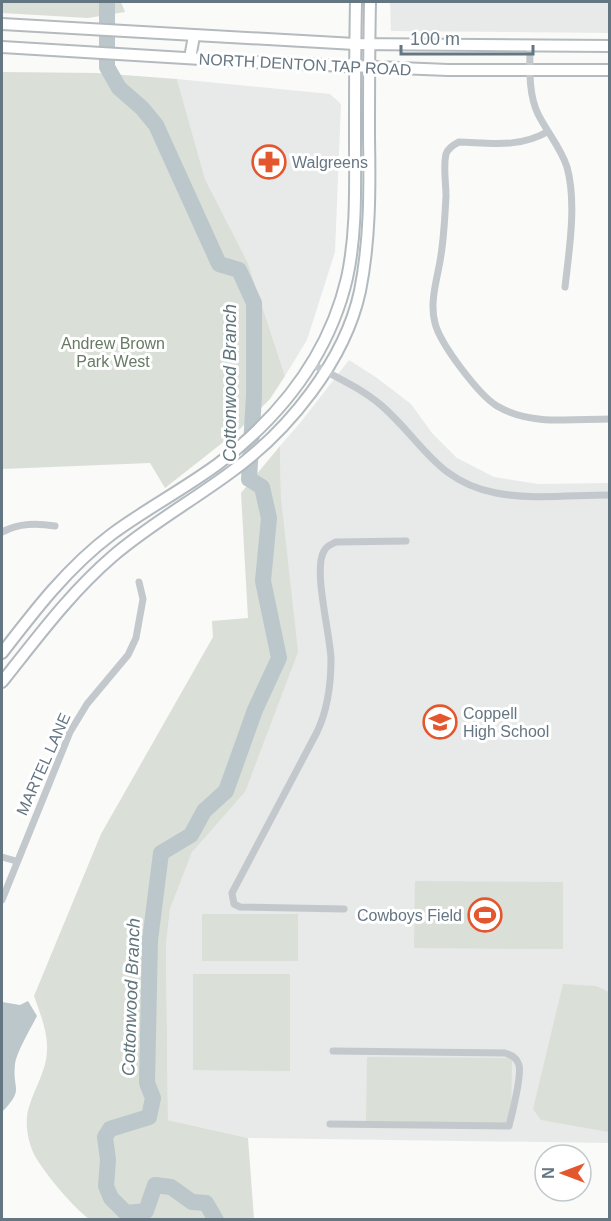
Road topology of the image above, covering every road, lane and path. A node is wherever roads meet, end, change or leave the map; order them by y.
1 (356, 2) edge
2 (370, 2) edge
3 (2, 24) edge
4 (194, 36) junction
5 (355, 44) junction
6 (369, 44) junction
7 (530, 45) junction
8 (609, 46) edge
9 (2, 47) edge
10 (190, 58) junction
11 (355, 66) junction
12 (369, 67) junction
13 (530, 70) junction
14 (609, 70) edge
15 (548, 132) junction
16 (565, 287) dead end
17 (312, 364) junction
18 (325, 371) junction
19 (609, 419) edge
20 (609, 495) edge
21 (55, 526) dead end
22 (2, 532) edge
23 (406, 541) dead end
24 (139, 582) dead end
25 (2, 653) edge
26 (2, 682) edge
27 (2, 857) edge
28 (16, 861) junction
29 (2, 900) edge
30 (344, 909) dead end
31 (333, 1051) dead end
32 (330, 1124) dead end

1 - 5 street
2 - 6 street
3 - 4 street, NORTH DENTON TAP ROAD
4 - 5 street, NORTH DENTON TAP ROAD
4 - 10 street
5 - 6 street, NORTH DENTON TAP ROAD
5 - 11 street
6 - 7 street, NORTH DENTON TAP ROAD
6 - 12 street
7 - 8 street, NORTH DENTON TAP ROAD
7 - 13 street
9 - 10 street, NORTH DENTON TAP ROAD
10 - 11 street, NORTH DENTON TAP ROAD
11 - 12 street, NORTH DENTON TAP ROAD
11 - 17 street
12 - 13 street, NORTH DENTON TAP ROAD
12 - 18 street
13 - 14 street, NORTH DENTON TAP ROAD
13 - 15 street
15 - 16 street
15 - 19 street
17 - 18 street
17 - 25 street
18 - 20 street
18 - 26 street
21 - 22 street
23 - 30 street
24 - 28 street, MARTEL LANE
27 - 28 street
28 - 29 street, MARTEL LANE
31 - 32 street

